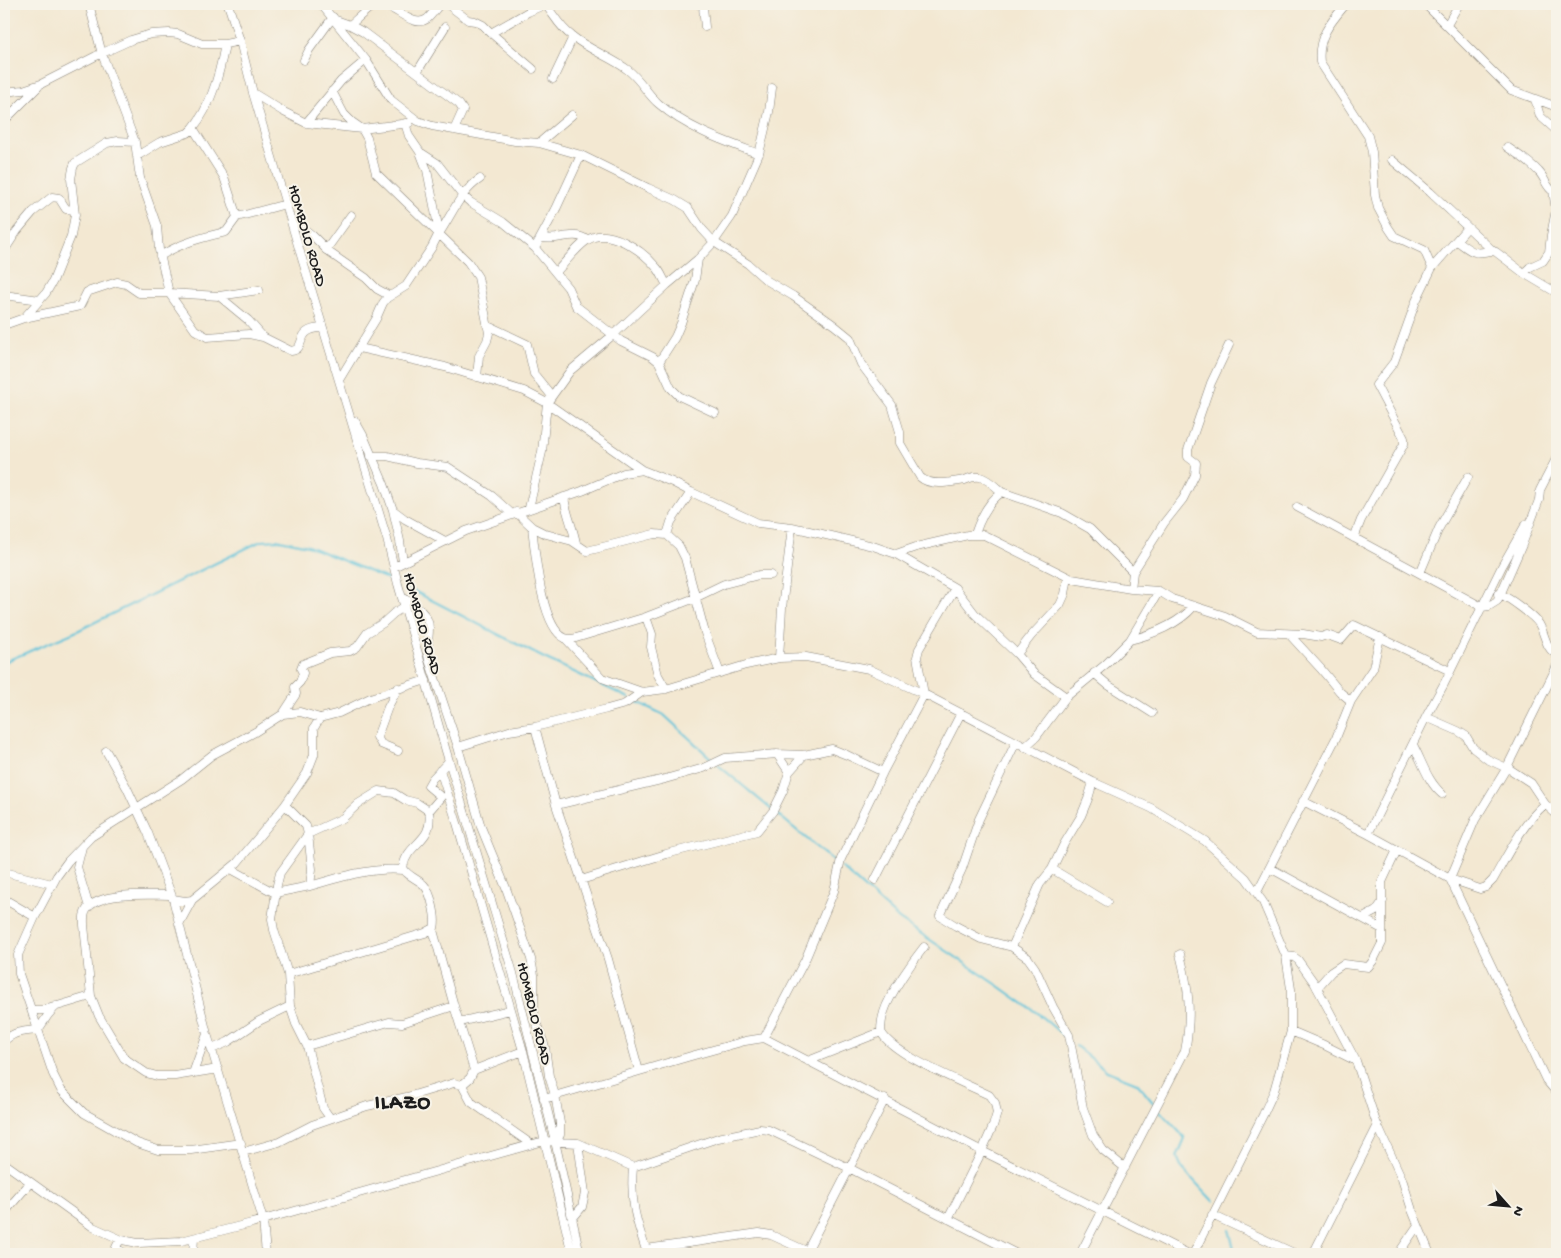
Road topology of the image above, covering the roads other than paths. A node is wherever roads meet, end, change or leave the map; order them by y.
1 (89, 4) edge
2 (228, 4) edge
3 (321, 4) edge
4 (440, 4) edge
5 (447, 4) edge
6 (546, 4) edge
7 (699, 4) edge
8 (1346, 4) edge
9 (1425, 4) edge
10 (1458, 4) edge
11 (334, 18) junction
12 (350, 25) junction
13 (1447, 25) junction
14 (445, 27) dead end
15 (705, 27) dead end
16 (491, 33) junction
17 (573, 37) junction
18 (240, 41) junction
19 (225, 44) junction
20 (102, 54) junction
21 (304, 60) dead end
22 (366, 60) junction
23 (533, 69) dead end
24 (416, 72) junction
25 (553, 79) dead end
26 (41, 84) junction
27 (772, 88) dead end
28 (332, 91) junction
29 (4, 92) edge
30 (253, 93) junction
31 (1536, 99) junction
32 (1557, 107) edge
33 (572, 115) dead end
34 (4, 121) edge
35 (418, 121) junction
36 (306, 123) junction
37 (405, 123) junction
38 (193, 128) junction
39 (362, 130) junction
40 (454, 130) junction
41 (1557, 131) edge
42 (134, 142) junction
43 (539, 143) junction
44 (1507, 147) dead end
45 (420, 152) junction
46 (759, 154) junction
47 (580, 155) junction
48 (137, 156) junction
49 (1392, 160) dead end
50 (480, 179) dead end
51 (462, 195) junction
52 (286, 204) junction
53 (74, 210) junction
54 (351, 215) dead end
55 (237, 217) junction
56 (290, 219) junction
57 (1467, 228) junction
58 (438, 235) junction
59 (541, 237) junction
60 (587, 240) junction
61 (1457, 240) junction
62 (714, 242) junction
63 (535, 248) junction
64 (326, 250) junction
65 (1492, 250) junction
66 (4, 251) edge
67 (160, 256) junction
68 (698, 259) junction
69 (1432, 268) junction
70 (556, 272) junction
71 (1524, 273) junction
72 (666, 285) junction
73 (260, 290) dead end
74 (1557, 293) edge
75 (46, 294) junction
76 (169, 294) junction
77 (4, 295) edge
78 (219, 296) junction
79 (390, 296) junction
80 (40, 300) junction
81 (45, 313) junction
82 (24, 318) junction
83 (4, 325) edge
84 (487, 325) junction
85 (322, 328) junction
86 (612, 335) junction
87 (263, 337) junction
88 (1229, 345) dead end
89 (358, 348) junction
90 (659, 362) junction
91 (477, 377) junction
92 (339, 380) junction
93 (551, 395) junction
94 (546, 403) junction
95 (349, 410) junction
96 (716, 413) dead end
97 (371, 456) junction
98 (1557, 457) edge
99 (642, 470) junction
100 (1468, 477) dead end
101 (691, 492) junction
102 (1002, 492) junction
103 (564, 497) junction
104 (528, 508) junction
105 (1297, 508) dead end
106 (393, 510) junction
107 (514, 513) junction
108 (1532, 516) junction
109 (532, 527) junction
110 (792, 527) junction
111 (975, 534) junction
112 (667, 535) junction
113 (1354, 538) junction
114 (445, 541) junction
115 (576, 543) junction
116 (896, 554) junction
117 (403, 562) junction
118 (394, 567) junction
119 (1133, 572) junction
120 (1420, 573) junction
121 (771, 575) dead end
122 (1068, 577) junction
123 (955, 588) junction
124 (1131, 589) junction
125 (1159, 591) junction
126 (1501, 593) junction
127 (1488, 594) junction
128 (402, 597) junction
129 (695, 598) junction
130 (1194, 606) junction
131 (404, 607) junction
132 (1482, 607) junction
133 (646, 617) junction
134 (1289, 634) junction
135 (1380, 637) junction
136 (566, 639) junction
137 (1130, 640) junction
138 (1016, 654) junction
139 (1557, 655) edge
140 (779, 658) junction
141 (1557, 666) edge
142 (1450, 671) junction
143 (720, 673) junction
144 (1094, 673) junction
145 (426, 680) junction
146 (398, 688) junction
147 (666, 689) junction
148 (642, 692) junction
149 (924, 694) junction
150 (1066, 697) junction
151 (1351, 701) junction
152 (961, 713) junction
153 (1152, 713) dead end
154 (283, 714) junction
155 (1426, 717) junction
156 (320, 718) junction
157 (535, 727) junction
158 (1016, 742) junction
159 (1413, 744) junction
160 (458, 747) junction
161 (1025, 747) junction
162 (106, 751) dead end
163 (398, 751) dead end
164 (777, 754) junction
165 (804, 755) junction
166 (449, 761) junction
167 (1506, 769) junction
168 (440, 770) junction
169 (789, 772) junction
170 (883, 772) junction
171 (1093, 782) junction
172 (1442, 794) dead end
173 (1303, 801) junction
174 (556, 804) junction
175 (1545, 804) junction
176 (285, 805) junction
177 (136, 809) junction
178 (429, 811) junction
179 (1557, 815) edge
180 (308, 834) junction
181 (1368, 834) junction
182 (82, 846) junction
183 (1397, 850) junction
184 (1270, 868) junction
185 (231, 869) junction
186 (1052, 869) junction
187 (404, 870) junction
188 (4, 872) edge
189 (1450, 879) junction
190 (581, 880) junction
191 (875, 880) dead end
192 (52, 884) junction
193 (310, 886) junction
194 (1257, 892) junction
195 (276, 893) junction
196 (172, 897) junction
197 (4, 899) edge
198 (192, 900) junction
199 (1107, 902) dead end
200 (1383, 902) junction
201 (89, 907) junction
202 (35, 917) junction
203 (1363, 918) junction
204 (179, 924) junction
205 (1382, 929) junction
206 (433, 930) junction
207 (924, 947) dead end
208 (1012, 947) junction
209 (1180, 954) dead end
210 (1286, 956) junction
211 (288, 974) junction
212 (1317, 988) junction
213 (91, 996) junction
214 (56, 1006) junction
215 (290, 1006) junction
216 (454, 1006) junction
217 (32, 1010) junction
218 (510, 1010) junction
219 (459, 1022) junction
220 (38, 1030) junction
221 (1291, 1030) junction
222 (881, 1032) junction
223 (207, 1034) junction
224 (764, 1038) junction
225 (4, 1042) edge
226 (307, 1046) junction
227 (546, 1047) junction
228 (212, 1049) junction
229 (532, 1050) junction
230 (523, 1051) junction
231 (808, 1061) junction
232 (1356, 1061) junction
233 (218, 1068) junction
234 (474, 1070) junction
235 (638, 1071) junction
236 (193, 1073) junction
237 (462, 1085) junction
238 (1557, 1093) edge
239 (555, 1096) junction
240 (544, 1099) junction
241 (885, 1100) junction
242 (330, 1118) junction
243 (1378, 1125) junction
244 (544, 1141) junction
245 (555, 1141) junction
246 (241, 1143) junction
247 (578, 1143) junction
248 (531, 1144) junction
249 (982, 1151) junction
250 (244, 1152) junction
251 (4, 1163) edge
252 (633, 1167) junction
253 (849, 1168) junction
254 (1125, 1168) junction
255 (30, 1183) junction
256 (1103, 1210) junction
257 (4, 1213) edge
258 (1212, 1215) junction
259 (948, 1219) junction
260 (263, 1220) junction
261 (572, 1220) junction
262 (1418, 1225) junction
263 (194, 1238) junction
264 (120, 1239) junction
265 (114, 1251) edge
266 (646, 1252) edge
267 (810, 1253) edge
268 (126, 1254) edge
269 (193, 1254) edge
270 (266, 1254) edge
271 (572, 1254) edge
272 (580, 1254) edge
273 (1017, 1254) edge
274 (1080, 1254) edge
275 (1189, 1254) edge
276 (1193, 1254) edge
277 (1296, 1254) edge
278 (1313, 1254) edge
279 (1398, 1254) edge
280 (1430, 1254) edge

1 - 20 street
2 - 18 street, HOMBOLO ROAD
3 - 11 street
4 - 12 street
5 - 16 street
6 - 16 street
6 - 17 street
7 - 15 street
8 - 69 street
9 - 13 street
10 - 13 street
11 - 12 street
11 - 21 street
11 - 22 street
12 - 24 street
13 - 31 street
14 - 24 street
16 - 23 street
17 - 25 street
17 - 46 street
18 - 19 street
18 - 30 street, HOMBOLO ROAD
19 - 20 street
19 - 38 street
20 - 26 street
20 - 42 street
22 - 28 street
22 - 35 street
24 - 40 street
26 - 29 street
26 - 34 street
27 - 46 street
28 - 36 street
28 - 39 street
30 - 36 street
30 - 52 street, HOMBOLO ROAD
31 - 32 street
31 - 41 street
33 - 43 street
35 - 37 street
35 - 40 street
36 - 39 street
37 - 39 street
37 - 45 street
38 - 48 street
38 - 55 street
39 - 58 street
40 - 43 street
42 - 48 street
42 - 53 street
43 - 47 street
44 - 71 street
45 - 51 street
45 - 58 street
46 - 62 street
47 - 59 street
47 - 62 street
48 - 67 street
49 - 57 street
50 - 51 street
51 - 58 street
51 - 63 street
52 - 55 street
52 - 56 street, HOMBOLO ROAD
53 - 66 street
53 - 75 street
54 - 64 street
55 - 67 street
56 - 64 street
56 - 85 street, HOMBOLO ROAD
57 - 61 street
57 - 65 street
58 - 79 street
58 - 84 street
59 - 60 street
59 - 63 street
60 - 70 street
60 - 72 street
61 - 65 street
61 - 69 street
62 - 68 street
62 - 102 street
63 - 70 street
64 - 79 street
65 - 71 street
67 - 76 street
68 - 72 street
68 - 90 street
69 - 113 street
70 - 86 street
71 - 74 street
72 - 86 street
73 - 78 street
75 - 80 street
75 - 81 street
76 - 78 street
76 - 81 street
76 - 87 street
77 - 80 street
78 - 87 street
79 - 89 street
80 - 82 street
81 - 82 street
82 - 83 street
84 - 91 street
84 - 93 street
85 - 87 street
85 - 92 street, HOMBOLO ROAD
86 - 90 street
86 - 93 street
88 - 119 street
89 - 91 street
89 - 92 street
90 - 96 street
91 - 94 street
92 - 95 street, HOMBOLO ROAD
93 - 94 street
94 - 99 street
94 - 104 street
95 - 97 street
95 - 118 street, HOMBOLO ROAD
97 - 106 street
97 - 107 street
98 - 108 street
99 - 101 street
99 - 103 street
100 - 120 street
101 - 110 street
101 - 112 street
102 - 111 street
102 - 119 street
103 - 104 street
103 - 115 street
104 - 107 street
105 - 113 street
106 - 114 street
106 - 117 street
107 - 109 street
107 - 114 street
108 - 126 street
108 - 127 street
109 - 115 street
109 - 136 street
110 - 116 street
110 - 140 street
111 - 116 street
111 - 122 street
112 - 115 street
112 - 129 street
113 - 120 street
114 - 117 street
116 - 123 street
117 - 118 street
118 - 128 street, HOMBOLO ROAD
119 - 124 street
120 - 132 street
121 - 129 street
122 - 124 street
122 - 138 street
123 - 138 street
123 - 149 street
124 - 125 street
125 - 130 street
125 - 137 street
126 - 127 street
126 - 132 street
126 - 139 street
127 - 132 street
128 - 131 street, HOMBOLO ROAD
128 - 160 street
129 - 133 street
129 - 143 street
130 - 134 street
130 - 137 street
131 - 145 street, HOMBOLO ROAD
131 - 154 street
132 - 142 street
133 - 136 street
133 - 147 street
134 - 135 street
134 - 151 street
135 - 142 street
135 - 151 street
136 - 148 street
137 - 144 street
138 - 150 street
140 - 143 street
140 - 149 street
141 - 167 street
142 - 155 street
143 - 147 street
144 - 150 street
144 - 153 street
145 - 146 street
145 - 166 street, HOMBOLO ROAD
146 - 156 street
146 - 163 street
147 - 148 street
148 - 157 street
149 - 152 street
149 - 170 street
150 - 161 street
151 - 173 street
152 - 158 street
152 - 191 street
154 - 156 street
154 - 177 street
155 - 159 street
155 - 167 street
156 - 176 street
157 - 160 street
157 - 174 street
158 - 161 street
158 - 208 street
159 - 172 street
159 - 181 street
160 - 227 street
161 - 171 street
162 - 177 street
164 - 165 street
164 - 169 street
164 - 174 street
165 - 169 street
165 - 170 street
166 - 168 street
166 - 229 street, HOMBOLO ROAD
167 - 175 street
167 - 189 street
168 - 178 street
168 - 218 street
169 - 190 street
170 - 224 street
171 - 186 street
171 - 194 street
173 - 181 street
173 - 184 street
174 - 190 street
175 - 179 street
175 - 189 street
176 - 180 street
176 - 185 street
177 - 182 street
177 - 196 street
178 - 180 street
178 - 187 street
180 - 193 street
180 - 195 street
181 - 183 street
182 - 192 street
182 - 201 street
183 - 189 street
183 - 200 street
184 - 194 street
184 - 203 street
185 - 195 street
185 - 198 street
186 - 199 street
186 - 208 street
187 - 193 street
187 - 206 street
188 - 192 street
189 - 238 street
190 - 235 street
192 - 202 street
193 - 195 street
194 - 210 street
195 - 211 street
196 - 198 street
196 - 201 street
196 - 204 street
197 - 202 street
198 - 204 street
200 - 203 street
200 - 205 street
201 - 213 street
202 - 217 street
203 - 205 street
204 - 223 street
205 - 212 street
206 - 211 street
206 - 216 street
207 - 222 street
208 - 254 street
209 - 254 street
210 - 212 street
210 - 221 street
211 - 215 street
212 - 232 street
213 - 214 street
213 - 236 street
214 - 217 street
214 - 220 street
215 - 226 street
215 - 228 street
216 - 219 street
216 - 226 street
217 - 220 street
218 - 219 street
218 - 230 street
219 - 234 street
220 - 225 street
220 - 246 street
221 - 232 street
221 - 258 street
222 - 231 street
222 - 249 street
223 - 228 street
223 - 236 street
224 - 231 street
224 - 235 street
226 - 242 street
227 - 229 street
227 - 239 street
228 - 233 street
229 - 240 street, HOMBOLO ROAD
230 - 234 street
230 - 244 street
231 - 241 street
232 - 243 street
233 - 236 street
233 - 246 street
234 - 237 street
235 - 239 street
237 - 242 street
237 - 248 street
239 - 240 street
239 - 245 street
240 - 245 street, HOMBOLO ROAD
241 - 249 street
241 - 253 street
242 - 250 street
243 - 262 street
243 - 278 street
244 - 245 street
244 - 248 street
244 - 271 street
245 - 247 street
245 - 261 street, HOMBOLO ROAD
246 - 250 street
247 - 252 street
247 - 261 street
248 - 260 street
249 - 256 street
249 - 259 street
250 - 260 street
251 - 255 street
252 - 253 street
252 - 266 street
253 - 259 street
253 - 267 street
254 - 256 street
255 - 257 street
255 - 264 street
256 - 274 street
256 - 275 street
258 - 276 street
258 - 277 street
259 - 273 street
260 - 263 street
260 - 270 street
261 - 272 street, HOMBOLO ROAD
262 - 279 street
262 - 280 street
263 - 264 street
263 - 269 street
264 - 265 street
265 - 268 street
266 - 267 street

